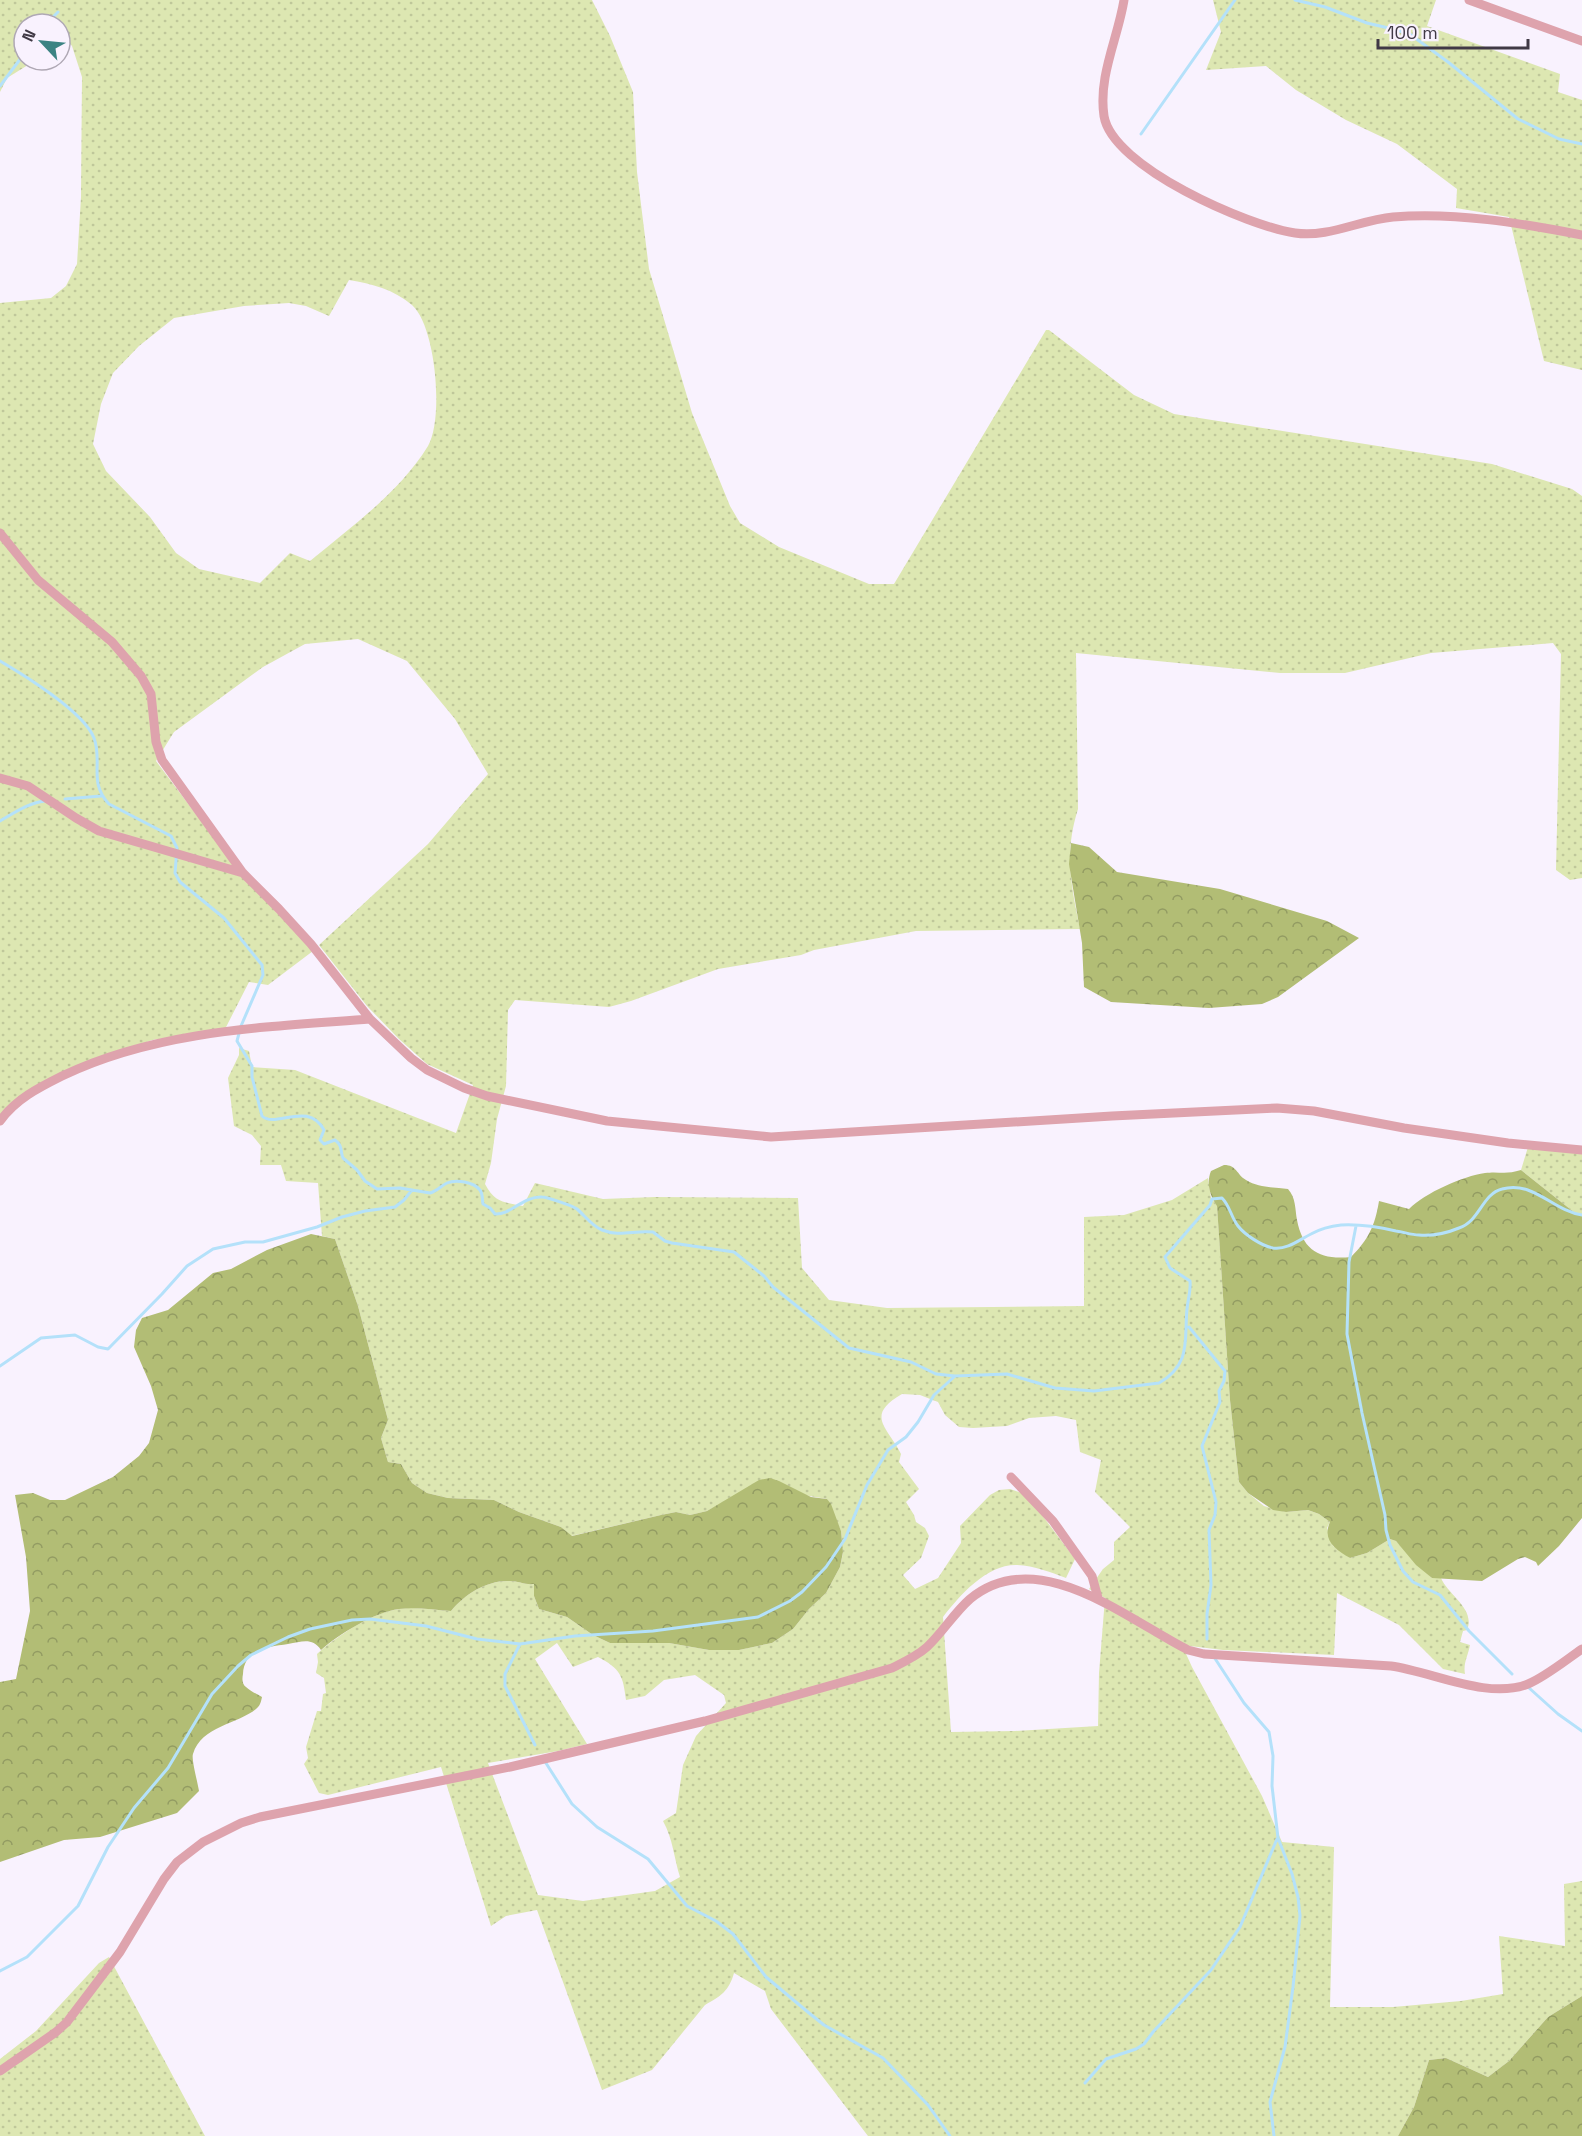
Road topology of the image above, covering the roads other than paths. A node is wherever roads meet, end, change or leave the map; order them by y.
1 (1124, 0) edge
2 (1469, 0) edge
3 (1582, 41) edge
4 (1582, 235) edge
5 (0, 533) edge
6 (0, 778) edge
7 (243, 873) junction
8 (370, 1019) junction
9 (0, 1120) edge
10 (1582, 1150) edge
11 (1011, 1477) dead end
12 (1098, 1598) junction
13 (1582, 1649) edge
14 (0, 2071) edge

1 - 4 street
2 - 3 street
5 - 7 street
6 - 7 street
7 - 8 street
8 - 9 street
8 - 10 street
11 - 12 street
12 - 13 street
12 - 14 street

